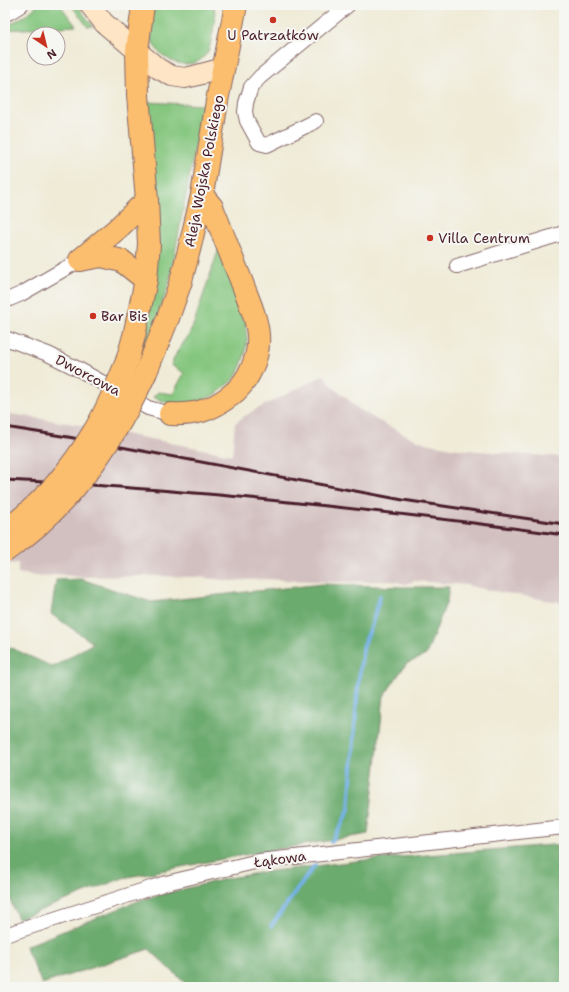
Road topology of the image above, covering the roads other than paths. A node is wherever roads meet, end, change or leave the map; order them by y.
1 (21, 5) edge
2 (90, 5) edge
3 (142, 5) edge
4 (348, 5) edge
5 (231, 10) edge
6 (5, 14) edge
7 (137, 51) junction
8 (224, 68) junction
9 (316, 121) dead end
10 (202, 195) junction
11 (147, 200) junction
12 (564, 233) edge
13 (80, 260) junction
14 (457, 266) dead end
15 (146, 280) junction
16 (5, 301) edge
17 (5, 338) edge
18 (170, 414) joint
19 (5, 531) edge
20 (5, 552) edge
21 (564, 827) edge
22 (5, 935) edge

1 - 6 street
2 - 7 main road
3 - 7 main road
4 - 9 street
5 - 8 main road, Aleja Wojska Polskiego
7 - 8 main road
7 - 11 main road
8 - 10 main road, Aleja Wojska Polskiego
10 - 18 main road
10 - 20 main road, Aleja Wojska Polskiego, bridge
11 - 13 main road
11 - 15 main road
12 - 14 street
13 - 15 main road
13 - 16 street
15 - 19 main road, bridge
17 - 18 street, Dworcowa
21 - 22 street, Łąkowa

